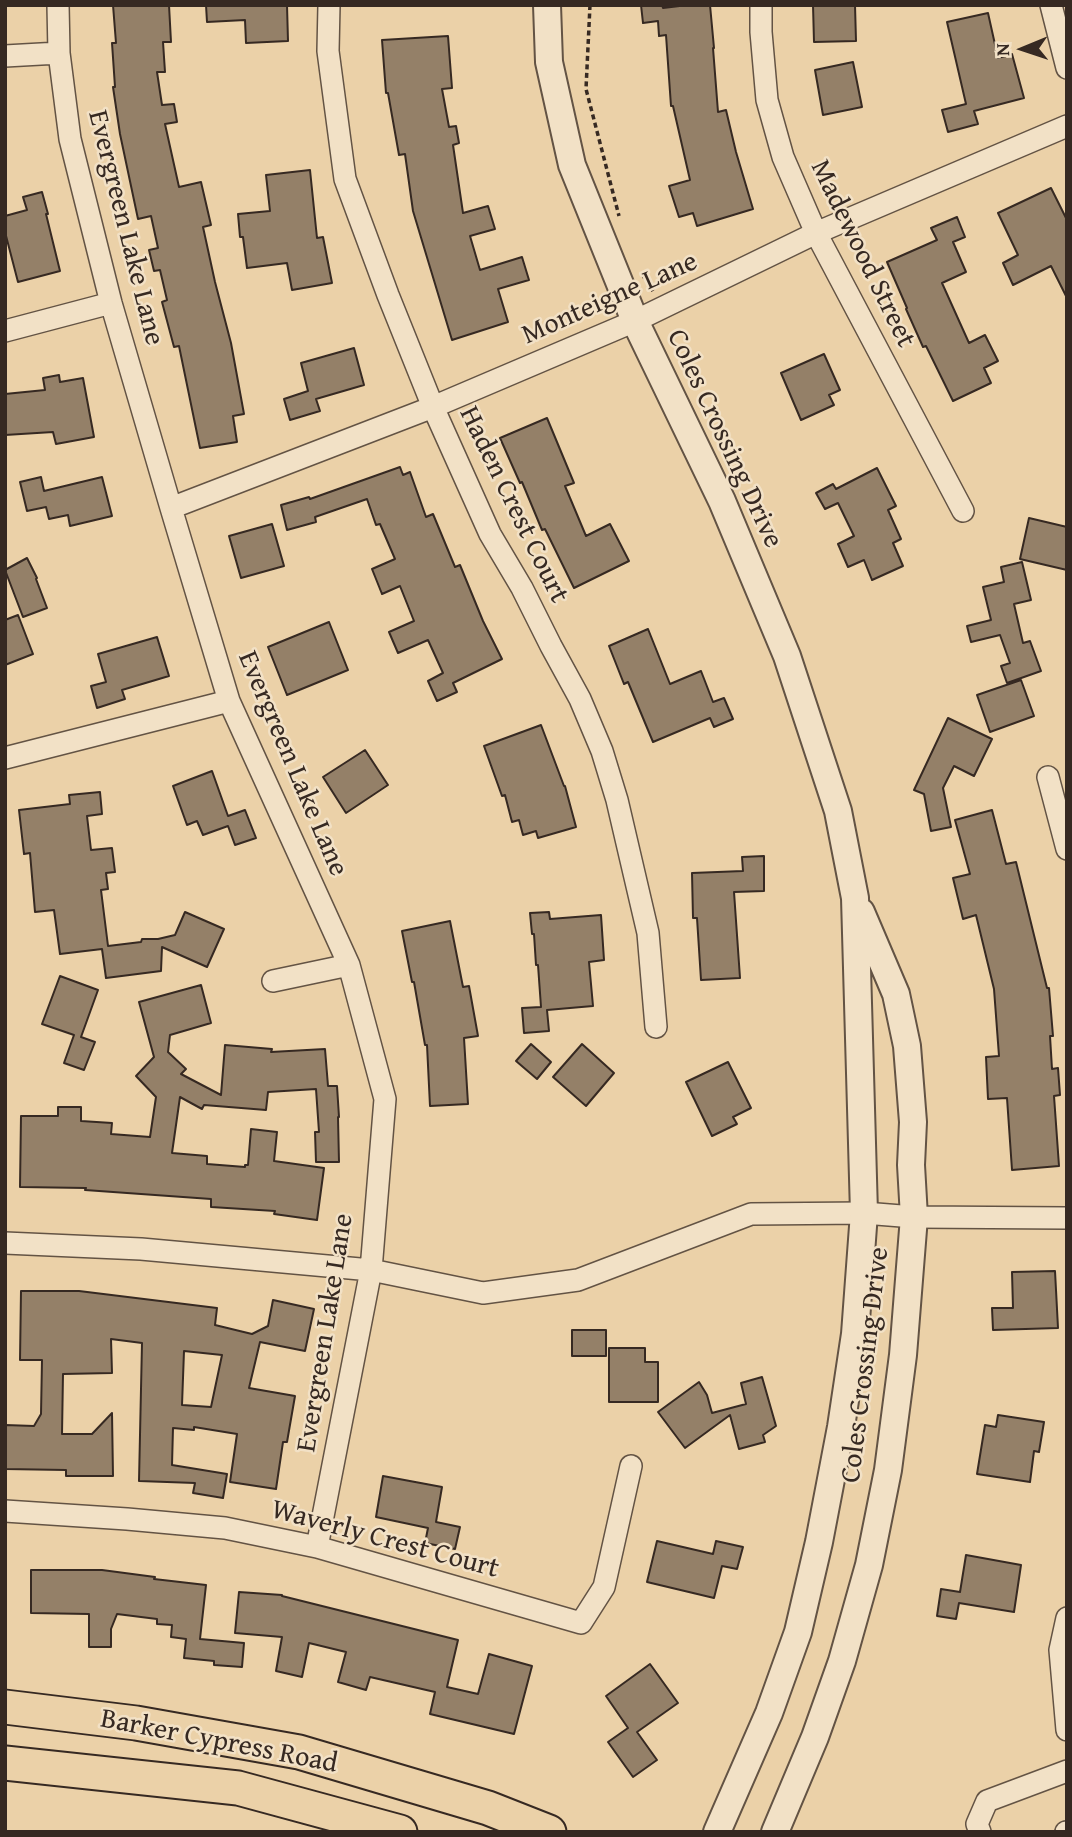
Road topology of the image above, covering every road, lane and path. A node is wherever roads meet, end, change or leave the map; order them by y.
1 (58, 5) edge
2 (329, 5) edge
3 (547, 5) edge
4 (590, 5) edge
5 (761, 5) edge
6 (1051, 5) edge
7 (59, 53) junction
8 (5, 56) edge
9 (1067, 68) edge
10 (1067, 126) edge
11 (621, 223) dead end
12 (816, 233) junction
13 (639, 270) dead end
14 (111, 303) junction
15 (663, 308) junction
16 (635, 321) junction
17 (5, 331) edge
18 (433, 407) junction
19 (171, 508) junction
20 (963, 511) dead end
21 (229, 701) junction
22 (5, 758) edge
23 (1048, 776) dead end
24 (1067, 849) edge
25 (855, 898) junction
26 (349, 965) junction
27 (274, 981) dead end
28 (656, 1027) dead end
29 (864, 1213) junction
30 (914, 1217) junction
31 (1067, 1218) edge
32 (5, 1243) edge
33 (370, 1270) junction
34 (631, 1465) dead end
35 (5, 1511) edge
36 (317, 1547) junction
37 (1067, 1618) edge
38 (5, 1707) edge
39 (1067, 1730) edge
40 (247, 1743) junction
41 (5, 1763) edge
42 (1067, 1771) edge
43 (239, 1788) junction
44 (400, 1832) edge
45 (549, 1832) edge
46 (717, 1832) edge
47 (775, 1832) edge
48 (980, 1832) edge

1 - 7 street, Evergreen Lake Lane
2 - 18 street, Haden Crest Court
3 - 16 street, Coles Crossing Drive
4 - 11 path
5 - 12 street, Madewood Street
6 - 9 street
7 - 8 street
7 - 14 street, Evergreen Lake Lane
10 - 12 street, Monteigne Lane
12 - 15 street, Monteigne Lane
12 - 20 street, Madewood Street
13 - 15 path
14 - 17 street
14 - 19 street, Evergreen Lake Lane
15 - 16 street, Monteigne Lane
16 - 18 street, Monteigne Lane
16 - 25 street, Coles Crossing Drive
18 - 19 street, Monteigne Lane
18 - 28 street, Haden Crest Court
19 - 21 street, Evergreen Lake Lane
21 - 22 street
21 - 26 street, Evergreen Lake Lane
23 - 24 street
25 - 29 street, Coles Crossing Drive
25 - 30 street, Coles Crossing Drive
26 - 27 street
26 - 33 street, Evergreen Lake Lane
29 - 30 street
29 - 33 street
29 - 46 street, Coles Crossing Drive
30 - 31 street
30 - 47 street, Coles Crossing Drive
32 - 33 street
33 - 36 street, Evergreen Lake Lane
34 - 36 street, Waverly Crest Court
35 - 36 street, Waverly Crest Court
37 - 39 street
38 - 40 main road, Barker Cypress Road
40 - 43 main road
40 - 45 main road, Barker Cypress Road
41 - 43 main road, Barker Cypress Road
42 - 48 street
43 - 44 main road, Barker Cypress Road

